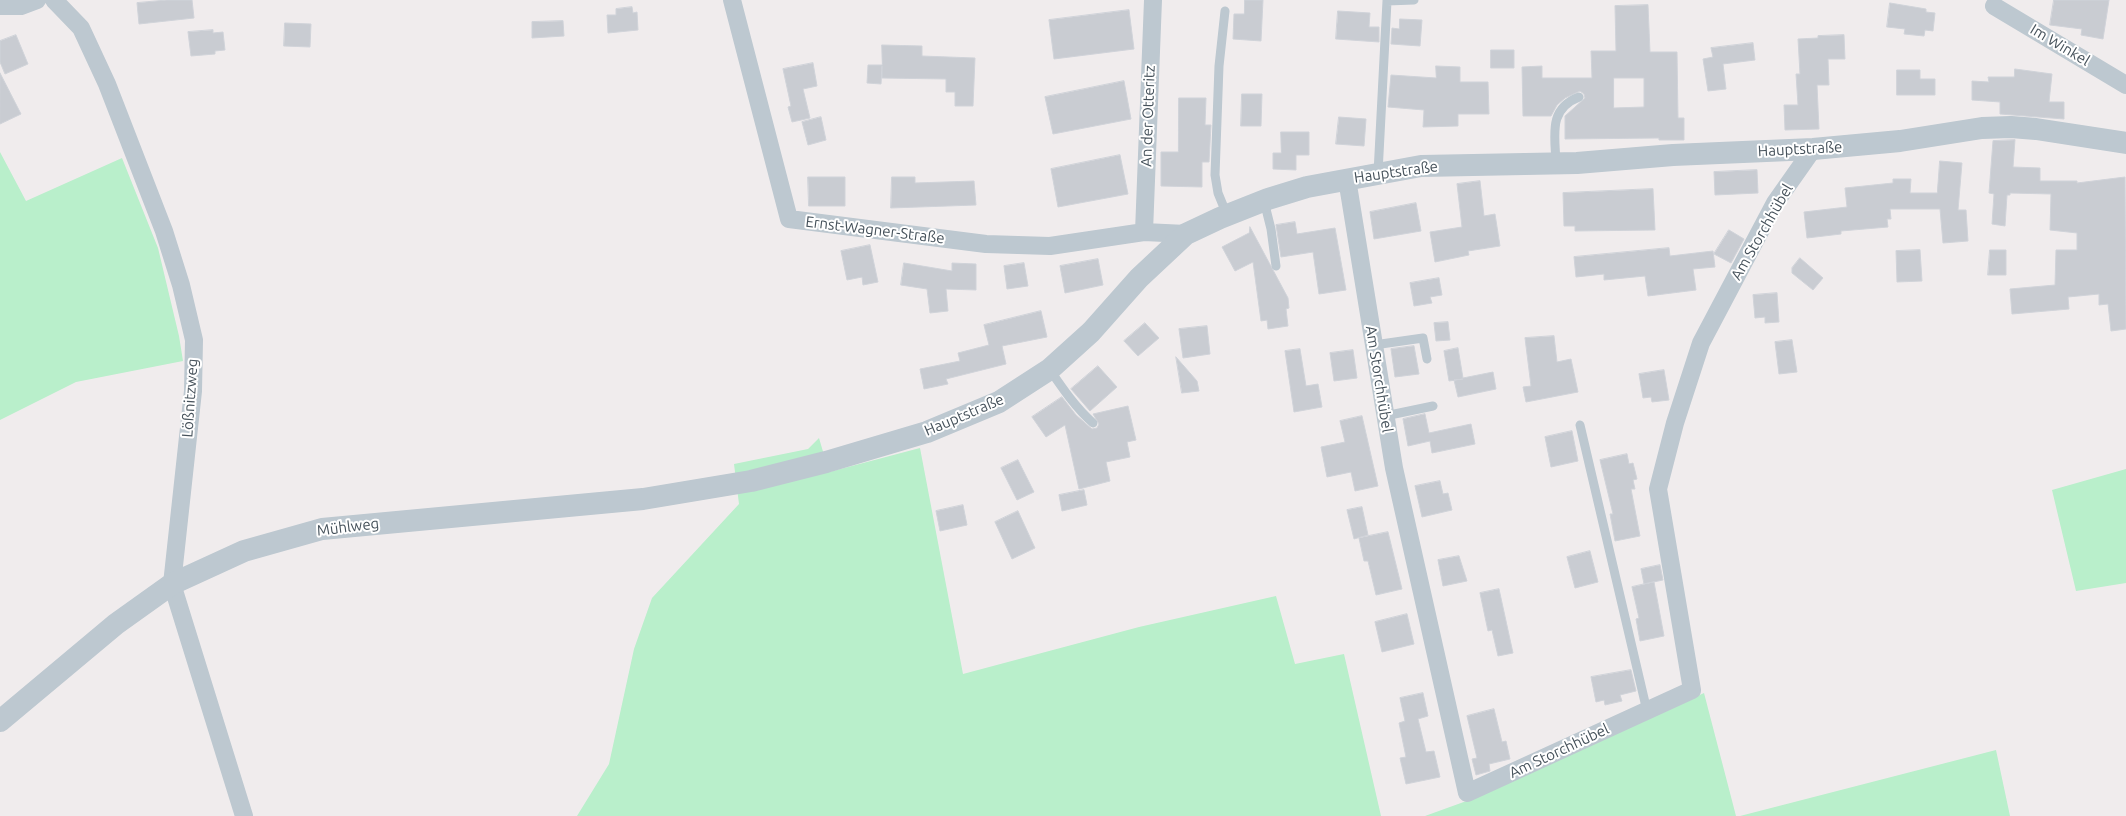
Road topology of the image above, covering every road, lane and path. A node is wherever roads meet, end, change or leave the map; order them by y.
1 (37, 0) edge
2 (54, 0) edge
3 (732, 0) edge
4 (1152, 0) edge
5 (1414, 0) edge
6 (0, 6) edge
7 (1994, 6) dead end
8 (1225, 11) dead end
9 (2126, 85) edge
10 (1579, 97) dead end
11 (2126, 143) edge
12 (1813, 149) junction
13 (1556, 163) junction
14 (1378, 173) junction
15 (1347, 179) junction
16 (1264, 201) junction
17 (1227, 215) junction
18 (1144, 232) junction
19 (1186, 234) junction
20 (1276, 266) dead end
21 (1374, 345) junction
22 (1427, 359) dead end
23 (1050, 369) junction
24 (1433, 406) dead end
25 (1385, 416) junction
26 (1093, 424) dead end
27 (1580, 425) dead end
28 (751, 481) joint
29 (172, 584) junction
30 (1647, 711) junction
31 (0, 721) edge
32 (244, 816) edge

1 - 6 street
2 - 29 street, Lößnitzweg
3 - 18 street, Ernst-Wagner-Straße
4 - 18 street, An der Otteritz
5 - 14 lane
7 - 9 street, Im Winkel
8 - 17 lane
10 - 13 lane
11 - 12 street, Hauptstraße
12 - 13 street, Hauptstraße
12 - 30 street, Am Storchhübel
13 - 14 street, Hauptstraße
14 - 15 street, Hauptstraße
15 - 16 street, Hauptstraße
15 - 21 street, Am Storchhübel
16 - 17 street, Hauptstraße
16 - 20 lane
17 - 19 street, Hauptstraße
18 - 19 street, Ernst-Wagner-Straße
19 - 23 street, Hauptstraße
21 - 22 lane
21 - 25 street, Am Storchhübel
23 - 26 lane
23 - 28 street, Hauptstraße
24 - 25 lane
25 - 30 street, Am Storchhübel
27 - 30 lane
28 - 29 street, Mühlweg
29 - 31 street, Mühlweg
29 - 32 street, Lößnitzweg

